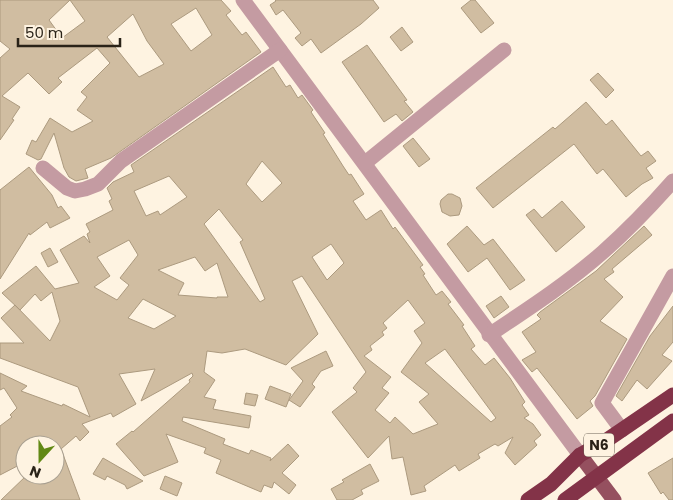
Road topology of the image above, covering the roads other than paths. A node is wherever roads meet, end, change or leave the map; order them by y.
1 (246, 1) edge
2 (280, 50) junction
3 (504, 50) dead end
4 (365, 163) junction
5 (43, 168) dead end
6 (673, 182) edge
7 (673, 276) edge
8 (489, 335) junction
9 (673, 395) edge
10 (673, 421) edge
11 (622, 430) junction
12 (580, 456) junction
13 (596, 478) junction
14 (528, 500) edge
15 (565, 500) edge
16 (614, 500) edge

1 - 2 street
2 - 4 street
2 - 5 street
3 - 4 street
4 - 8 street
6 - 8 street
7 - 11 street
8 - 12 street
9 - 11 highway, N6
10 - 13 highway, N6
11 - 12 highway, N6
12 - 13 main road
12 - 14 highway, N6
13 - 15 highway, N6
13 - 16 main road

